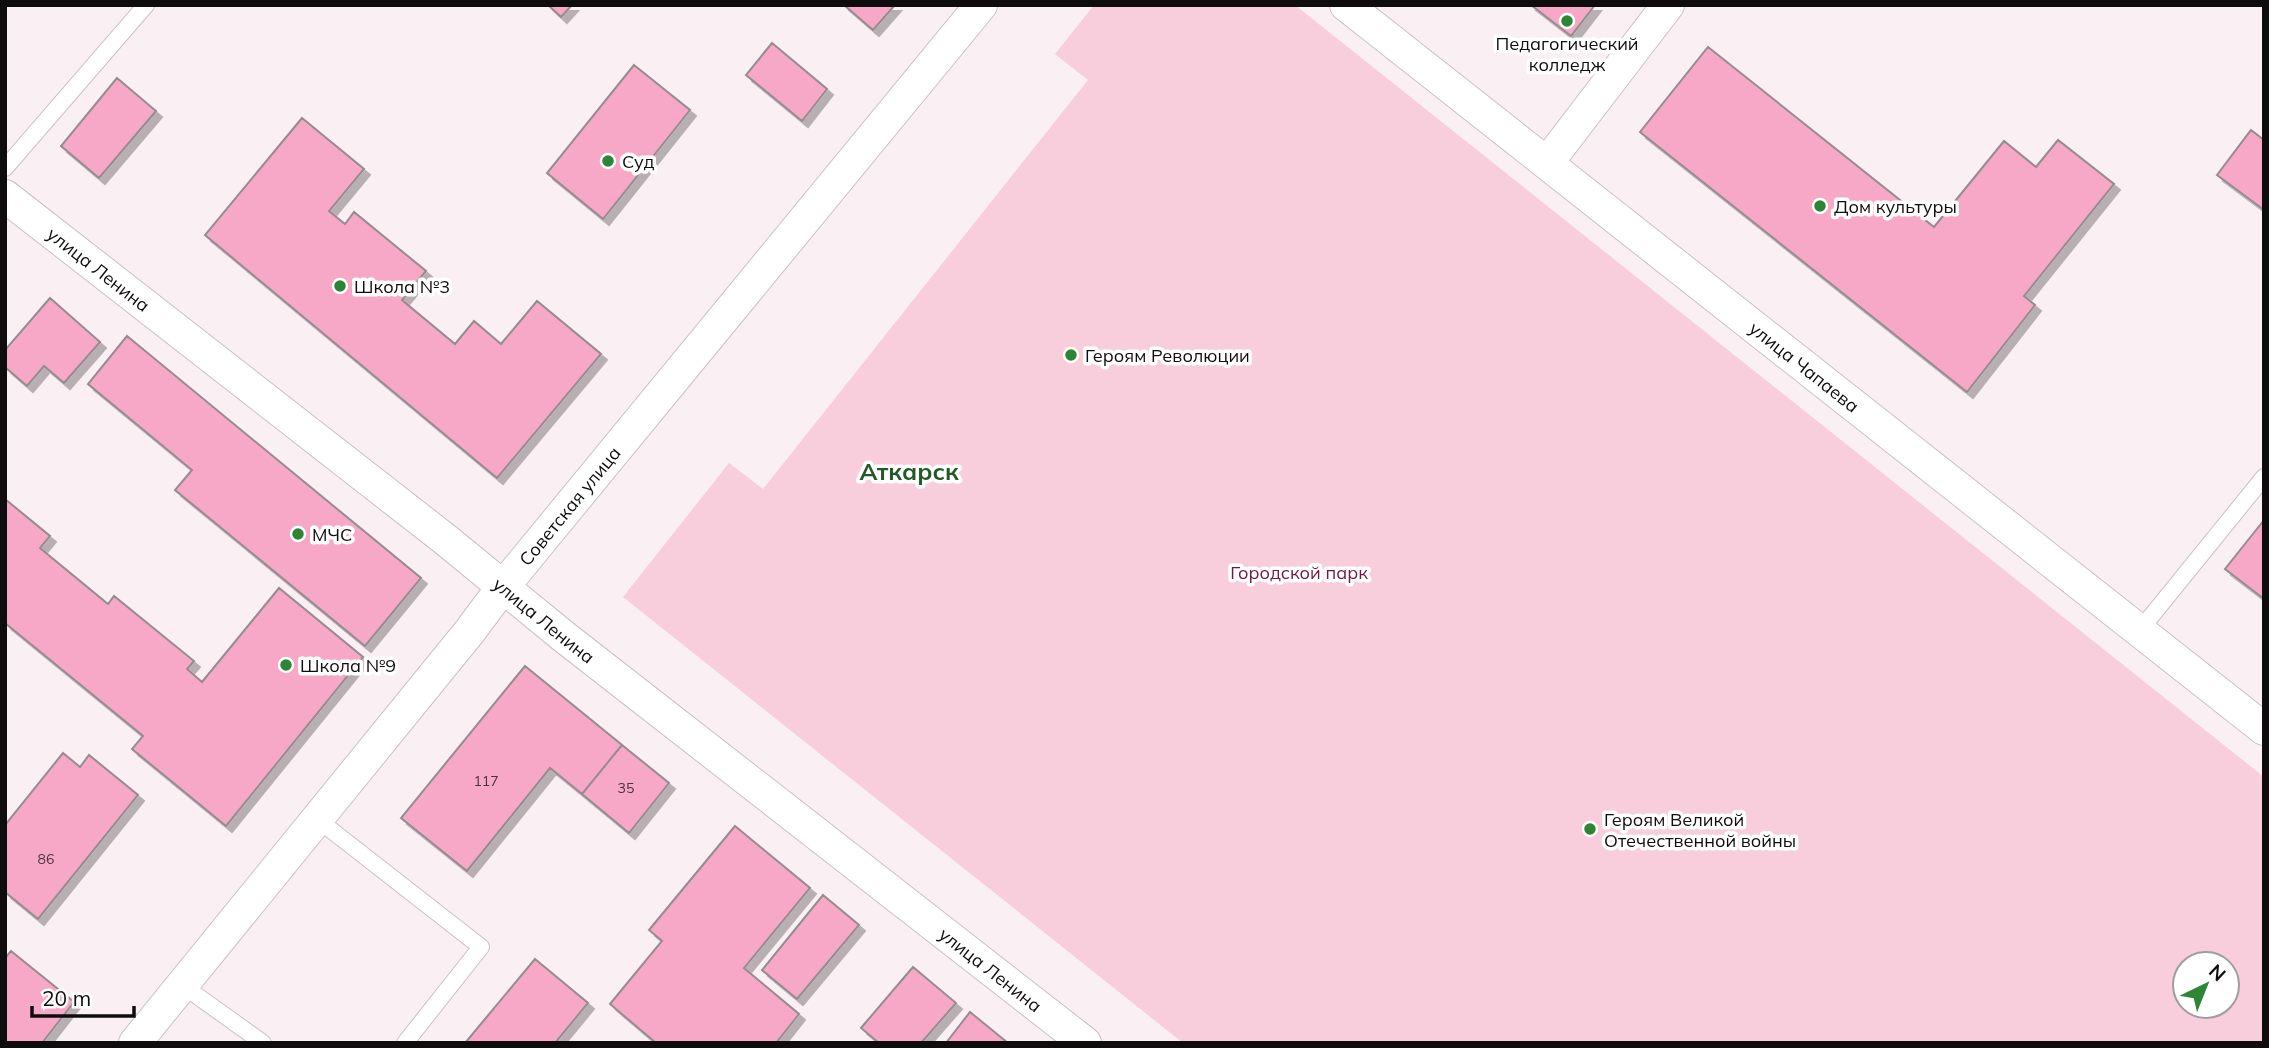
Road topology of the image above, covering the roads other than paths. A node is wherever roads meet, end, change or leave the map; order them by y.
1 (146, 5) edge
2 (981, 5) edge
3 (1346, 5) edge
4 (1668, 5) edge
5 (1547, 163) junction
6 (5, 168) edge
7 (5, 196) edge
8 (2264, 477) edge
9 (502, 588) junction
10 (2140, 630) junction
11 (2264, 729) edge
12 (317, 819) junction
13 (182, 985) junction
14 (135, 1043) edge
15 (263, 1043) edge
16 (405, 1043) edge
17 (1085, 1043) edge

1 - 6 lane
2 - 9 street, Советская улица
3 - 5 street, улица Чапаева
4 - 5 street
5 - 10 street, улица Чапаева
7 - 9 street, улица Ленина
8 - 10 lane
9 - 12 street, Советская улица
9 - 17 street, улица Ленина
10 - 11 street, улица Чапаева
12 - 13 street, Советская улица
12 - 16 lane
13 - 14 street, Советская улица
13 - 15 lane

